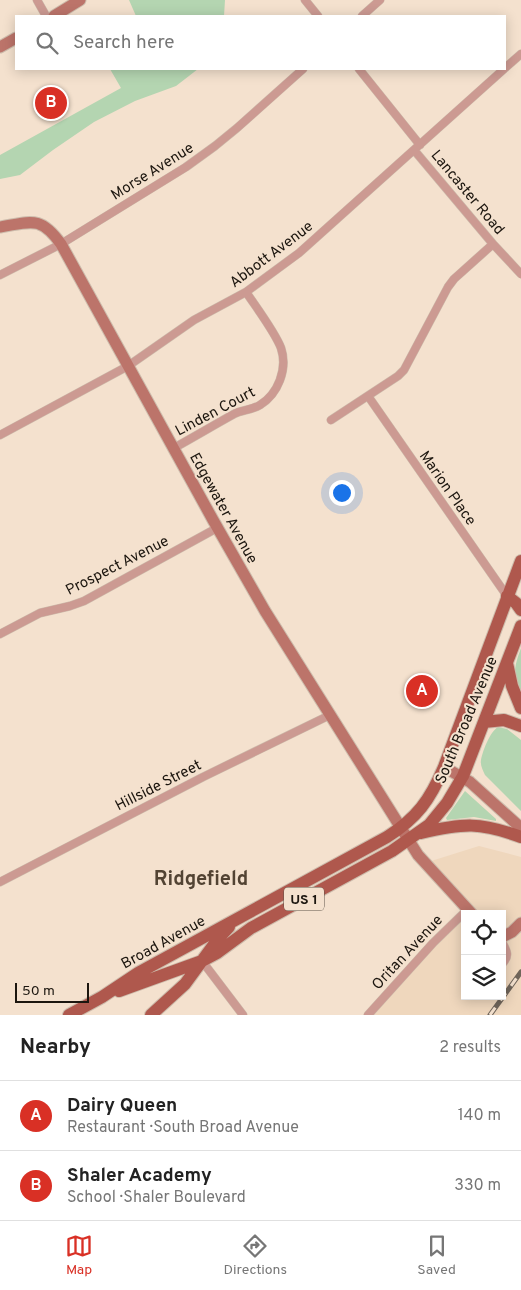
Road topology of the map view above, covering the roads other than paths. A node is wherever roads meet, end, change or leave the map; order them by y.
1 (37, 0) edge
2 (80, 0) edge
3 (306, 0) edge
4 (380, 0) edge
5 (45, 15) edge
6 (56, 15) edge
7 (317, 15) edge
8 (363, 15) edge
9 (15, 39) edge
10 (0, 47) edge
11 (521, 54) edge
12 (506, 66) edge
13 (302, 70) edge
14 (360, 70) edge
15 (502, 70) edge
16 (417, 147) junction
17 (0, 227) edge
18 (61, 244) junction
19 (493, 244) junction
20 (521, 274) edge
21 (0, 275) edge
22 (246, 292) junction
23 (128, 366) junction
24 (368, 396) junction
25 (331, 420) dead end
26 (0, 436) edge
27 (174, 448) junction
28 (217, 528) junction
29 (521, 561) edge
30 (507, 596) junction
31 (521, 610) edge
32 (521, 626) edge
33 (0, 634) edge
34 (507, 663) junction
35 (521, 708) edge
36 (330, 715) junction
37 (484, 722) junction
38 (521, 726) edge
39 (444, 767) junction
40 (463, 776) junction
41 (400, 828) junction
42 (521, 828) edge
43 (521, 837) edge
44 (414, 838) junction
45 (0, 882) edge
46 (469, 910) edge
47 (241, 918) junction
48 (461, 919) edge
49 (521, 923) edge
50 (506, 935) edge
51 (202, 961) junction
52 (102, 997) junction
53 (69, 1015) edge
54 (151, 1015) edge
55 (243, 1015) edge
56 (368, 1015) edge

1 - 5 street
2 - 6 street
3 - 7 street
4 - 8 street
9 - 10 street
11 - 12 street, Abbott Avenue
13 - 18 street, Morse Avenue
14 - 16 street, Lancaster Road
15 - 16 street, Abbott Avenue
16 - 19 street, Lancaster Road
16 - 22 street, Abbott Avenue
17 - 18 street, Edgewater Avenue
18 - 21 street, Morse Avenue
18 - 23 street, Edgewater Avenue
19 - 20 street, Lancaster Road
19 - 24 street
22 - 23 street, Abbott Avenue
22 - 27 street, Linden Court
23 - 26 street, Abbott Avenue
23 - 27 street, Edgewater Avenue
24 - 25 street
24 - 30 street, Marion Place
27 - 28 street, Edgewater Avenue
28 - 33 street, Prospect Avenue
28 - 36 street, Edgewater Avenue
29 - 30 main road, South Broad Avenue / US 1
30 - 31 main road
30 - 39 main road, South Broad Avenue / US 1
32 - 34 main road, South Broad Avenue / US 1
34 - 35 main road
34 - 37 main road, South Broad Avenue / US 1
36 - 41 street, Edgewater Avenue
36 - 45 street, Hillside Street
37 - 38 main road
37 - 40 main road, South Broad Avenue / US 1
39 - 40 street
39 - 41 main road, South Broad Avenue / US 1
40 - 42 street
40 - 44 main road, South Broad Avenue / US 1
41 - 44 street, Edgewater Avenue
41 - 47 main road, South Broad Avenue / US 1
43 - 44 main road
44 - 46 street, Edgewater Avenue
44 - 51 main road, South Broad Avenue / US 1
47 - 51 main road
47 - 52 main road, Broad Avenue / US 1
48 - 56 street, Oritan Avenue
49 - 50 street
51 - 52 main road, Broad Avenue / US 1
51 - 54 main road
51 - 55 street
52 - 53 main road, Broad Avenue / US 1

